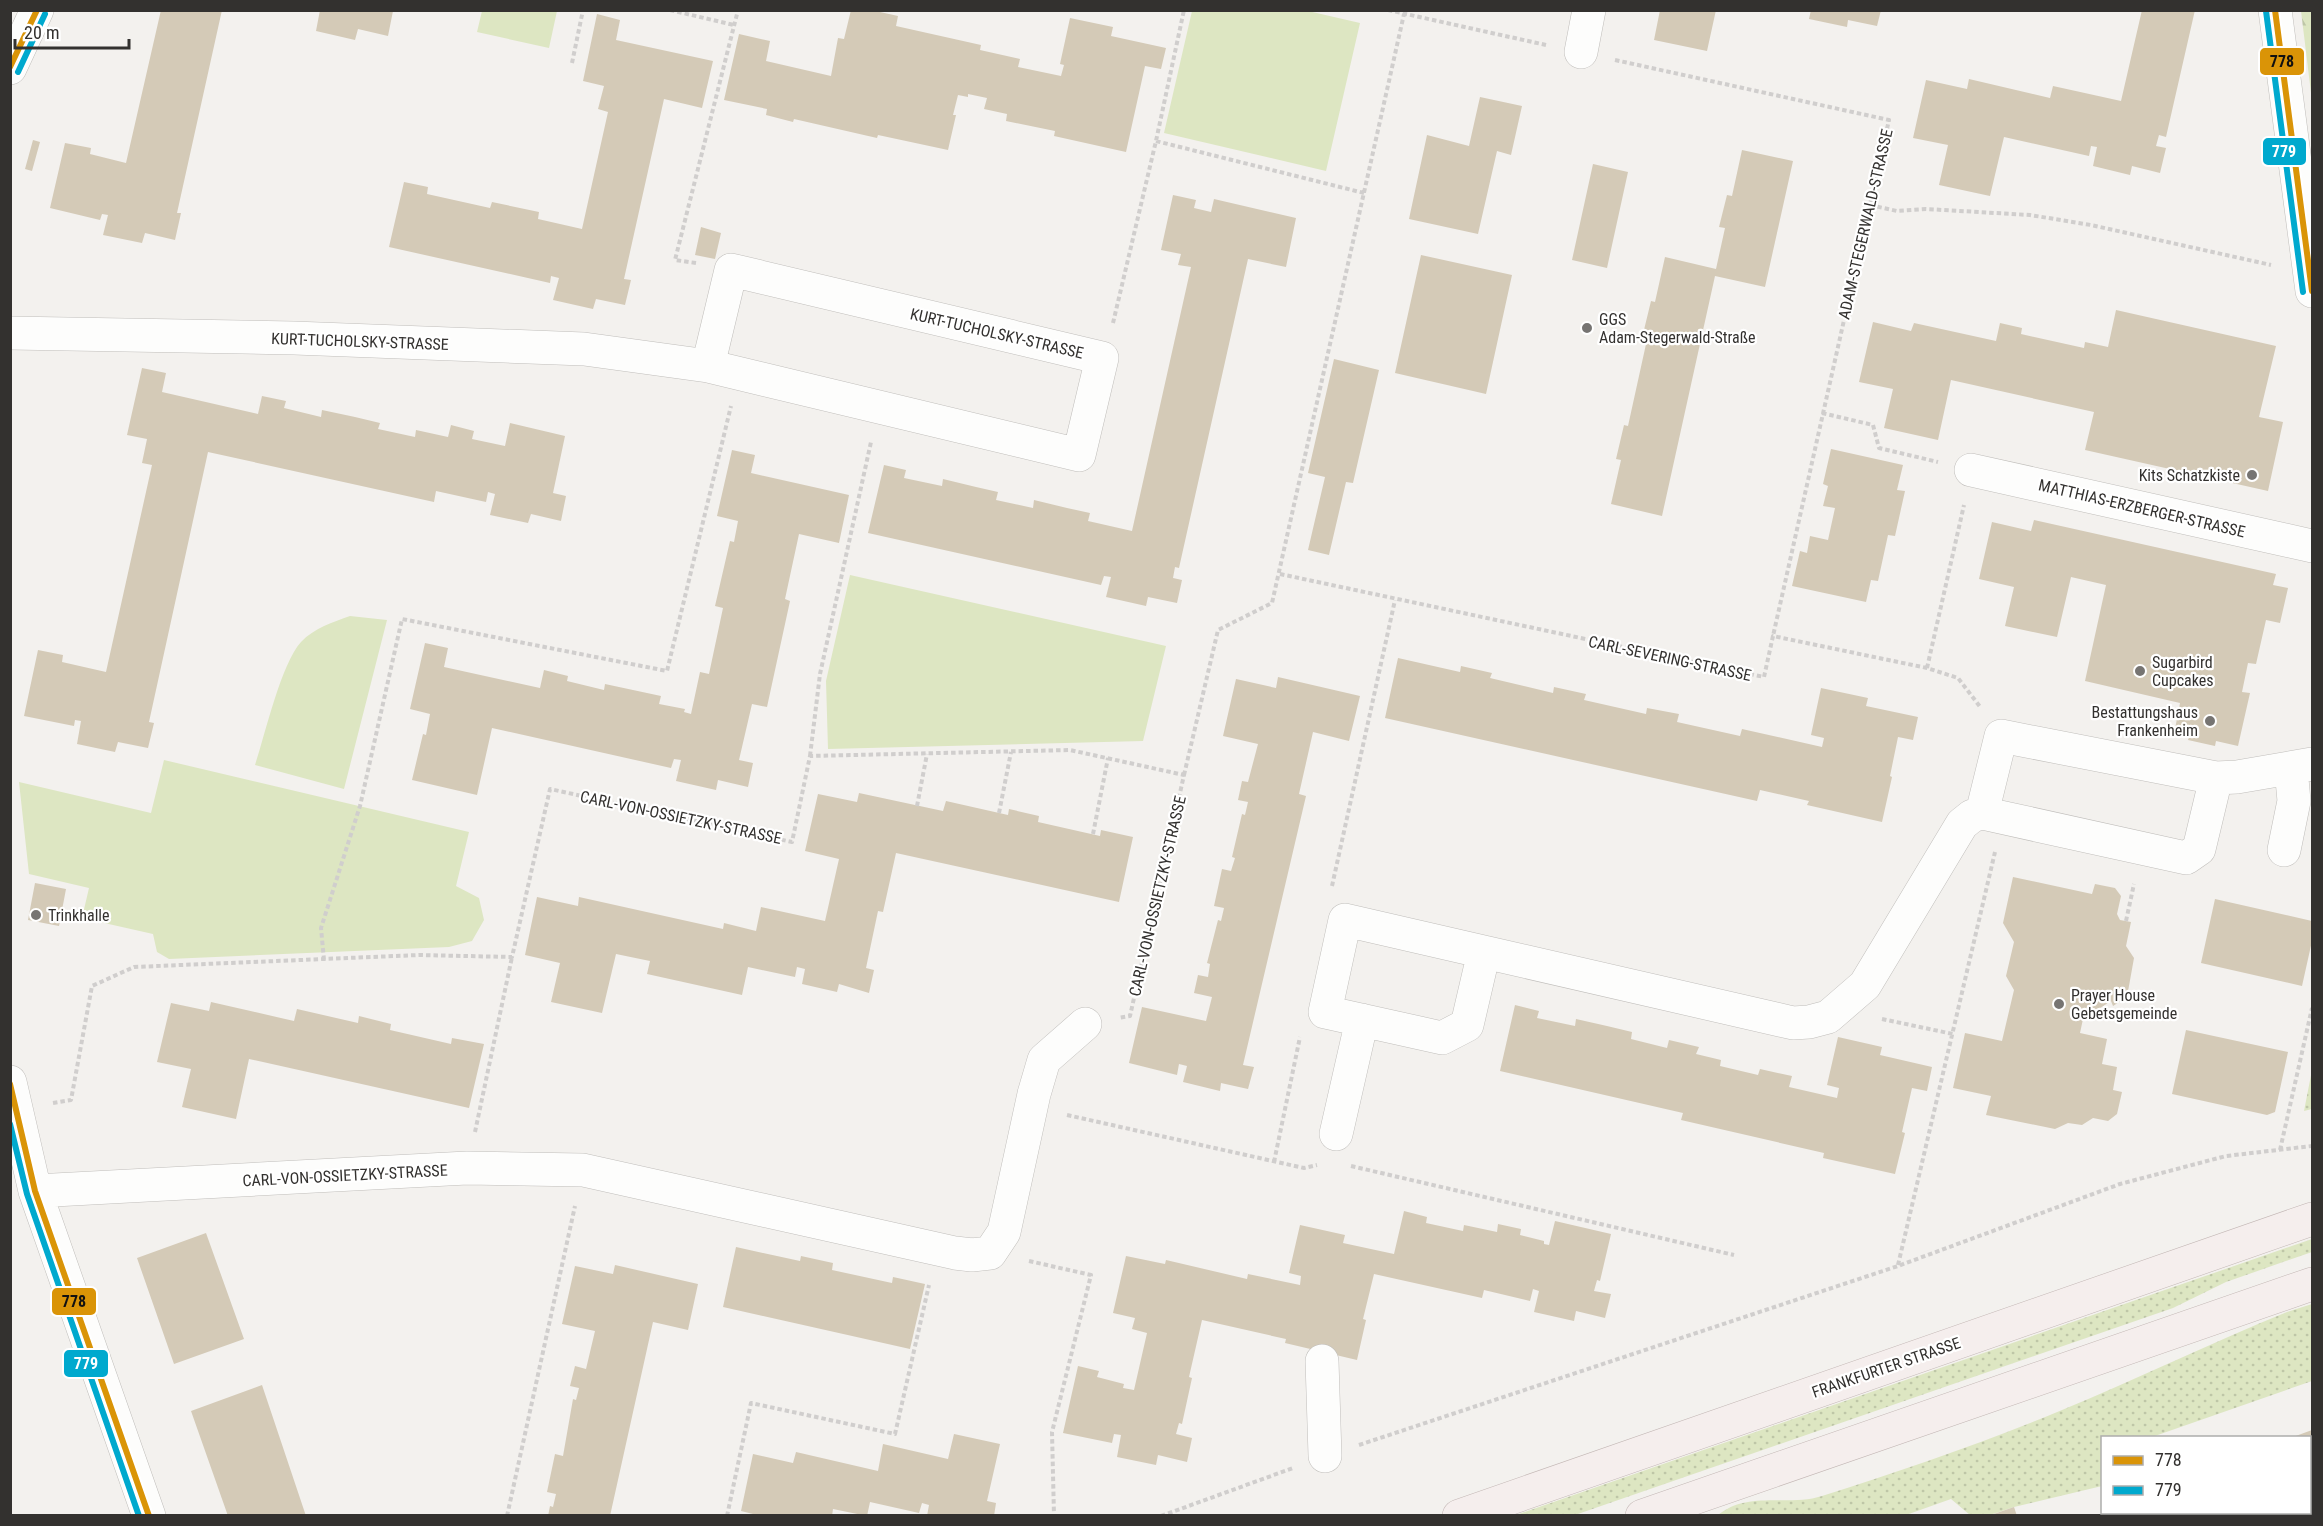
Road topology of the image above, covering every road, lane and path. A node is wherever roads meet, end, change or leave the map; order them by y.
1 (37, 10) edge
2 (583, 10) edge
3 (669, 10) edge
4 (738, 10) edge
5 (1184, 10) edge
6 (1388, 10) edge
7 (1589, 10) edge
8 (2275, 10) edge
9 (1404, 14) junction
10 (734, 25) junction
11 (1581, 52) junction
12 (572, 63) dead end
13 (10, 68) edge
14 (1156, 141) junction
15 (1364, 193) junction
16 (1870, 205) junction
17 (731, 270) junction
18 (2311, 282) edge
19 (10, 333) edge
20 (1102, 358) junction
21 (723, 370) junction
22 (879, 407) junction
23 (1822, 413) junction
24 (1971, 470) junction
25 (2313, 546) edge
26 (1280, 574) junction
27 (1395, 600) junction
28 (1773, 636) junction
29 (1927, 668) junction
30 (2001, 736) junction
31 (1011, 752) junction
32 (927, 753) junction
33 (810, 756) junction
34 (1108, 758) junction
35 (2302, 766) edge
36 (1184, 774) junction
37 (2216, 778) junction
38 (917, 806) dead end
39 (999, 813) dead end
40 (1992, 816) junction
41 (1093, 834) dead end
42 (2284, 850) dead end
43 (1331, 893) dead end
44 (1484, 952) junction
45 (512, 957) junction
46 (324, 960) junction
47 (2313, 1008) edge
48 (1838, 1009) junction
49 (1362, 1020) junction
50 (1085, 1024) joint
51 (1301, 1031) dead end
52 (1953, 1034) junction
53 (12, 1090) edge
54 (1031, 1107) junction
55 (2313, 1146) edge
56 (1333, 1148) junction
57 (2280, 1150) junction
58 (1274, 1162) junction
59 (467, 1168) junction
60 (583, 1170) junction
61 (35, 1191) junction
62 (2313, 1219) edge
63 (938, 1249) junction
64 (990, 1253) junction
65 (1734, 1255) dead end
66 (1898, 1266) junction
67 (2313, 1284) edge
68 (1322, 1361) dead end
69 (1325, 1456) junction
70 (149, 1515) edge
71 (507, 1515) edge
72 (727, 1515) edge
73 (1054, 1515) edge
74 (1161, 1515) edge
75 (1459, 1515) edge
76 (1642, 1515) edge

1 - 13 street
2 - 12 path
3 - 10 path
4 - 10 path
5 - 14 path
6 - 9 path, ADAM-STEGERWALD-STRASSE
7 - 11 street
8 - 18 street
9 - 11 path, ADAM-STEGERWALD-STRASSE
9 - 15 path
10 - 17 path
11 - 16 path, ADAM-STEGERWALD-STRASSE
14 - 15 path
14 - 20 path
15 - 26 path
16 - 18 path
16 - 23 path, ADAM-STEGERWALD-STRASSE
17 - 20 street, KURT-TUCHOLSKY-STRASSE
17 - 21 street
19 - 21 street, KURT-TUCHOLSKY-STRASSE
20 - 22 street, KURT-TUCHOLSKY-STRASSE
21 - 22 street, KURT-TUCHOLSKY-STRASSE
21 - 46 path
22 - 33 path
23 - 24 path
23 - 28 path, ADAM-STEGERWALD-STRASSE
24 - 25 street, MATTHIAS-ERZBERGER-STRASSE
24 - 29 path
26 - 27 path, CARL-SEVERING-STRASSE
26 - 36 path
27 - 28 path, CARL-SEVERING-STRASSE
27 - 43 path
28 - 29 path
29 - 30 path
30 - 37 street
30 - 40 street
31 - 32 path, CARL-VON-OSSIETZKY-STRASSE
31 - 34 path, CARL-VON-OSSIETZKY-STRASSE
31 - 39 path
32 - 33 path, CARL-VON-OSSIETZKY-STRASSE
32 - 38 path
33 - 45 path, CARL-VON-OSSIETZKY-STRASSE
34 - 36 path, CARL-VON-OSSIETZKY-STRASSE
34 - 41 path
35 - 37 street
35 - 42 street
36 - 50 path, CARL-VON-OSSIETZKY-STRASSE
37 - 40 street
40 - 48 street
40 - 52 path
44 - 48 street
44 - 49 street
44 - 49 street
45 - 46 path
45 - 59 path
46 - 53 path
47 - 57 path
48 - 52 path
49 - 56 street
50 - 54 street
51 - 58 path
52 - 66 path
53 - 61 street
54 - 58 path
54 - 64 street
55 - 57 path
56 - 58 path
56 - 65 path
57 - 66 path
59 - 60 street, CARL-VON-OSSIETZKY-STRASSE
59 - 61 street, CARL-VON-OSSIETZKY-STRASSE
60 - 63 street, CARL-VON-OSSIETZKY-STRASSE
60 - 71 path
61 - 70 street
62 - 75 main road, FRANKFURTER STRASSE
63 - 64 street, CARL-VON-OSSIETZKY-STRASSE
63 - 72 path
64 - 73 path
66 - 69 path
67 - 76 main road
68 - 69 street
69 - 74 path

